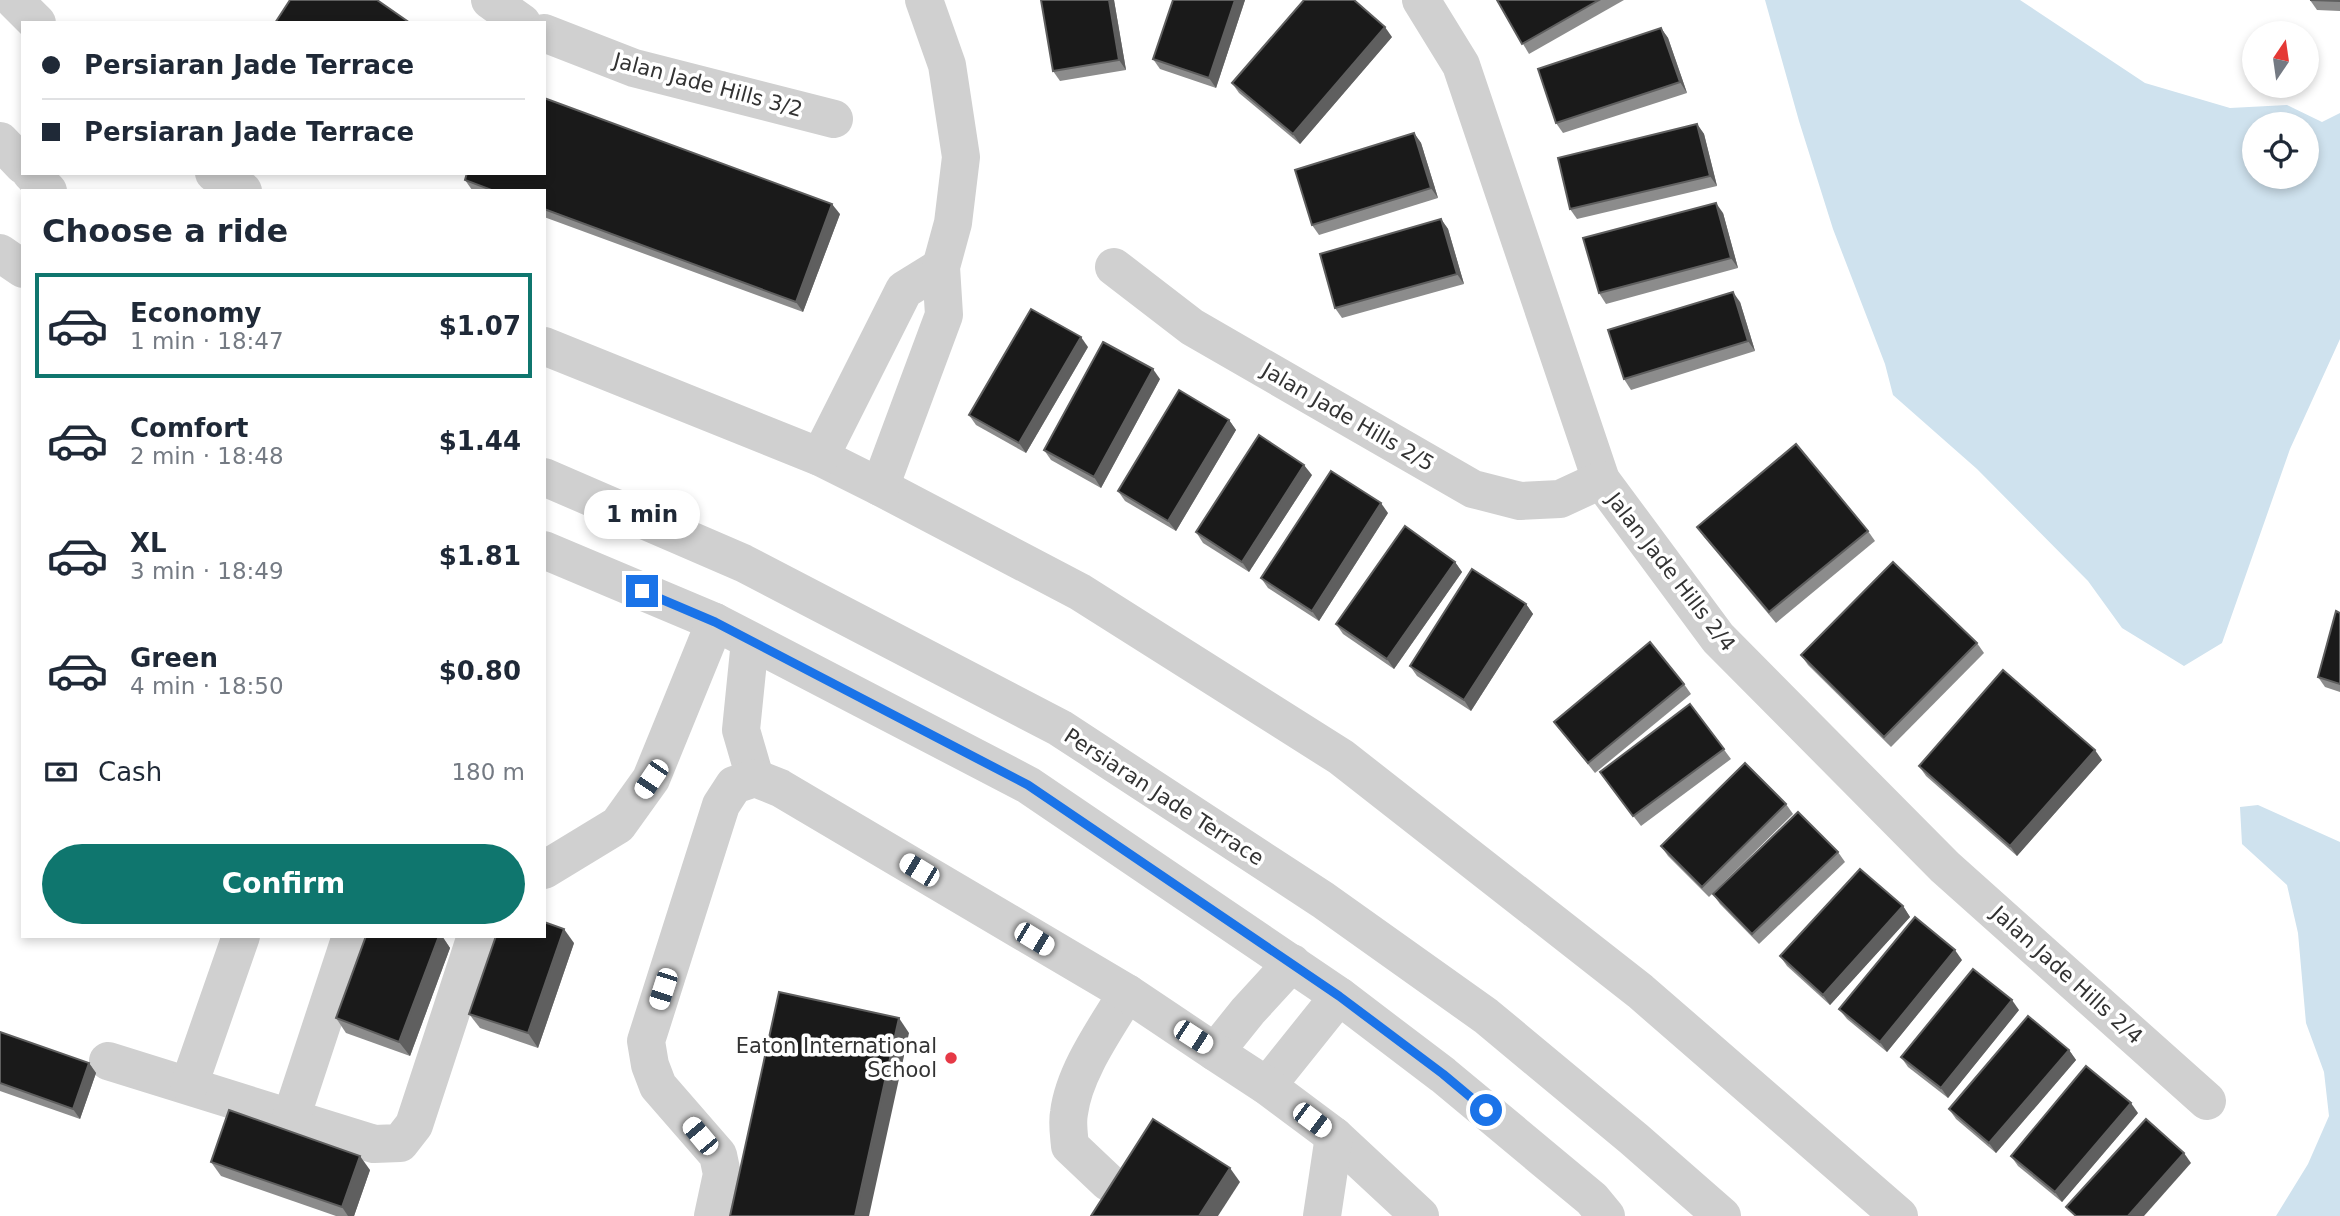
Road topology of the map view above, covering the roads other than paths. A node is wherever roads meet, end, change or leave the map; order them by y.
1 (14, 0) edge
2 (490, 0) edge
3 (924, 0) edge
4 (1421, 0) edge
5 (35, 21) edge
6 (519, 21) edge
7 (546, 34) edge
8 (834, 119) dead end
9 (0, 141) edge
10 (21, 163) edge
11 (33, 175) edge
12 (217, 175) edge
13 (46, 189) edge
14 (240, 189) edge
15 (0, 253) edge
16 (941, 267) junction
17 (1114, 267) dead end
18 (21, 268) edge
19 (546, 347) edge
20 (820, 457) junction
21 (546, 478) edge
22 (1601, 480) junction
23 (880, 487) junction
24 (546, 551) edge
25 (715, 622) junction
26 (750, 641) junction
27 (755, 778) junction
28 (546, 869) edge
29 (240, 938) edge
30 (350, 938) edge
31 (475, 938) edge
32 (1292, 963) junction
33 (1127, 993) junction
34 (1339, 996) junction
35 (1215, 1052) junction
36 (108, 1061) dead end
37 (189, 1086) junction
38 (1267, 1086) junction
39 (2207, 1101) dead end
40 (291, 1118) junction
41 (1334, 1136) junction
42 (1108, 1182) dead end
43 (713, 1216) edge
44 (1322, 1216) edge
45 (1420, 1216) edge
46 (1606, 1216) edge
47 (1722, 1216) edge
48 (1899, 1216) edge

1 - 5 street
2 - 6 street
3 - 16 street
4 - 22 street, Jalan Jade Hills 2/4
7 - 8 street, Jalan Jade Hills 3/2
9 - 10 street
11 - 13 street
12 - 14 street
15 - 18 street
16 - 20 street
16 - 23 street
17 - 22 street, Jalan Jade Hills 2/5
19 - 20 street
20 - 23 street
21 - 47 street, Persiaran Jade Terrace
22 - 39 street, Jalan Jade Hills 2/4
23 - 48 street
24 - 25 street
25 - 26 street
25 - 28 street
26 - 27 street
26 - 32 street
27 - 33 street
27 - 43 street
29 - 37 street
30 - 40 street
31 - 40 street
32 - 34 street
32 - 35 street
33 - 35 street
33 - 42 street
34 - 38 street
34 - 46 street
35 - 38 street
36 - 37 street
37 - 40 street
38 - 41 street
41 - 44 street
41 - 45 street

